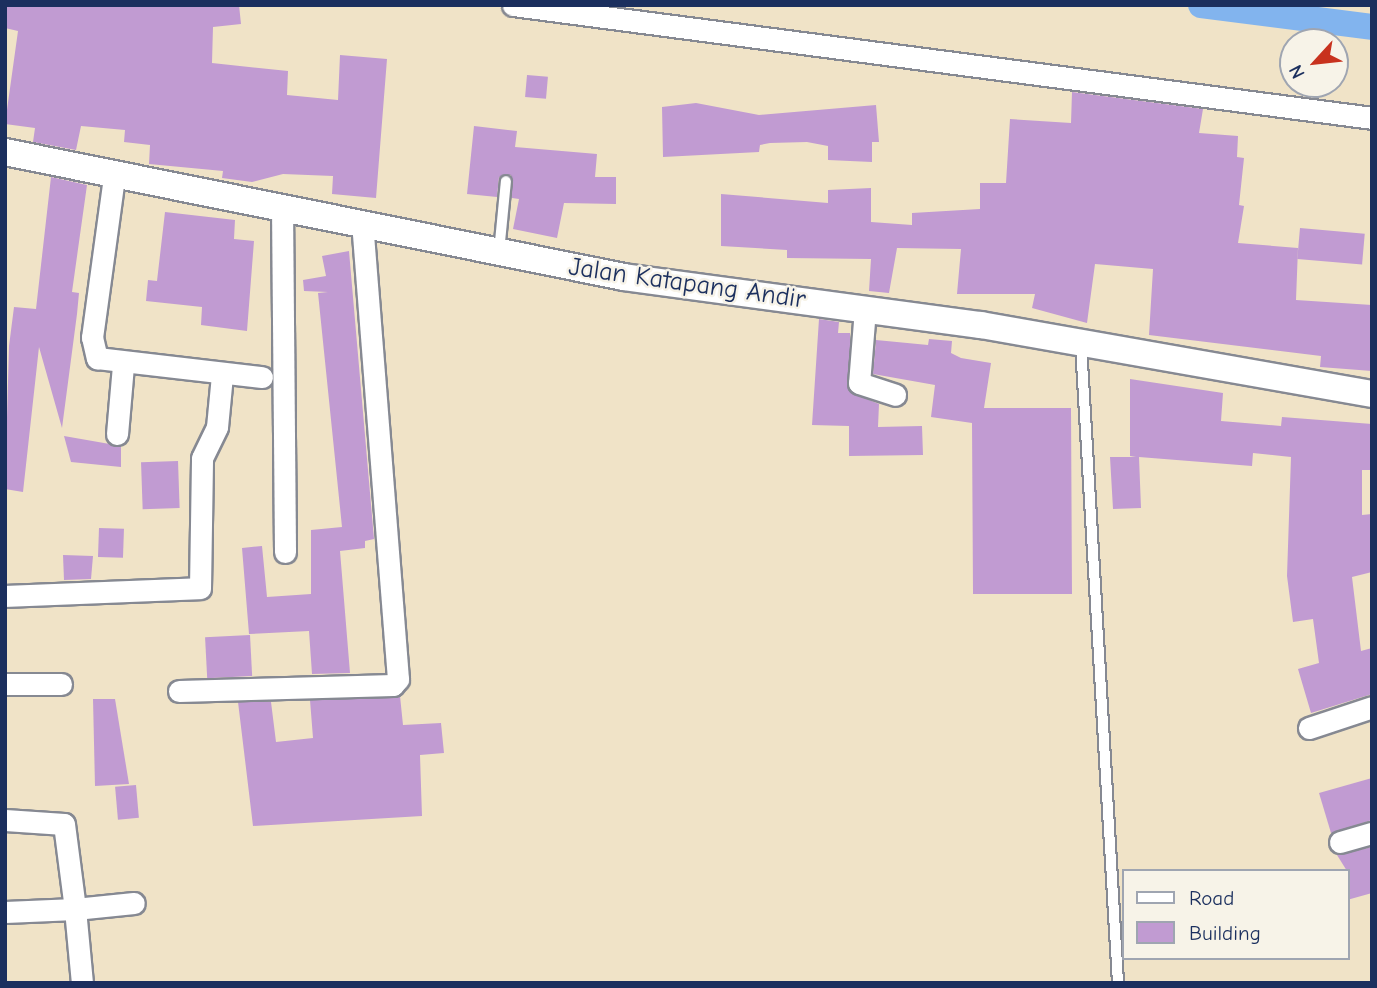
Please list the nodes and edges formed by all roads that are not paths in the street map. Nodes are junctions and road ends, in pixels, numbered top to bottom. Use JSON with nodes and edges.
{"nodes":[{"id":1,"x":513,"y":5,"type":"edge"},
{"id":2,"x":1372,"y":118,"type":"edge"},
{"id":3,"x":5,"y":152,"type":"edge"},
{"id":4,"x":114,"y":177,"type":"junction"},
{"id":5,"x":506,"y":181,"type":"dead end"},
{"id":6,"x":282,"y":206,"type":"junction"},
{"id":7,"x":362,"y":225,"type":"junction"},
{"id":8,"x":498,"y":254,"type":"junction"},
{"id":9,"x":866,"y":309,"type":"junction"},
{"id":10,"x":1081,"y":345,"type":"junction"},
{"id":11,"x":123,"y":365,"type":"junction"},
{"id":12,"x":222,"y":375,"type":"junction"},
{"id":13,"x":261,"y":377,"type":"dead end"},
{"id":14,"x":1372,"y":394,"type":"edge"},
{"id":15,"x":895,"y":396,"type":"dead end"},
{"id":16,"x":117,"y":434,"type":"dead end"},
{"id":17,"x":285,"y":552,"type":"dead end"},
{"id":18,"x":5,"y":596,"type":"edge"},
{"id":19,"x":5,"y":684,"type":"edge"},
{"id":20,"x":61,"y":684,"type":"dead end"},
{"id":21,"x":179,"y":691,"type":"dead end"},
{"id":22,"x":1372,"y":707,"type":"edge"},
{"id":23,"x":1309,"y":728,"type":"dead end"},
{"id":24,"x":5,"y":820,"type":"edge"},
{"id":25,"x":1372,"y":833,"type":"edge"},
{"id":26,"x":1340,"y":842,"type":"dead end"},
{"id":27,"x":134,"y":903,"type":"dead end"},
{"id":28,"x":75,"y":909,"type":"junction"},
{"id":29,"x":5,"y":912,"type":"edge"},
{"id":30,"x":82,"y":983,"type":"edge"},
{"id":31,"x":1118,"y":983,"type":"edge"}],
"edges":[{"from":1,"to":2,"type":"street"},
{"from":3,"to":4,"type":"street","name":"Jalan Katapang Andir"},
{"from":4,"to":6,"type":"street","name":"Jalan Katapang Andir"},
{"from":4,"to":11,"type":"street"},
{"from":5,"to":8,"type":"lane"},
{"from":6,"to":7,"type":"street","name":"Jalan Katapang Andir"},
{"from":6,"to":17,"type":"street"},
{"from":7,"to":8,"type":"street","name":"Jalan Katapang Andir"},
{"from":7,"to":21,"type":"street"},
{"from":8,"to":9,"type":"street","name":"Jalan Katapang Andir"},
{"from":9,"to":10,"type":"street","name":"Jalan Katapang Andir"},
{"from":9,"to":15,"type":"street"},
{"from":10,"to":14,"type":"street","name":"Jalan Katapang Andir"},
{"from":10,"to":31,"type":"lane"},
{"from":11,"to":12,"type":"street"},
{"from":11,"to":16,"type":"street"},
{"from":12,"to":13,"type":"street"},
{"from":12,"to":18,"type":"street"},
{"from":19,"to":20,"type":"street"},
{"from":22,"to":23,"type":"street"},
{"from":24,"to":28,"type":"street"},
{"from":25,"to":26,"type":"street"},
{"from":27,"to":28,"type":"street"},
{"from":28,"to":29,"type":"street"},
{"from":28,"to":30,"type":"street"}]}
